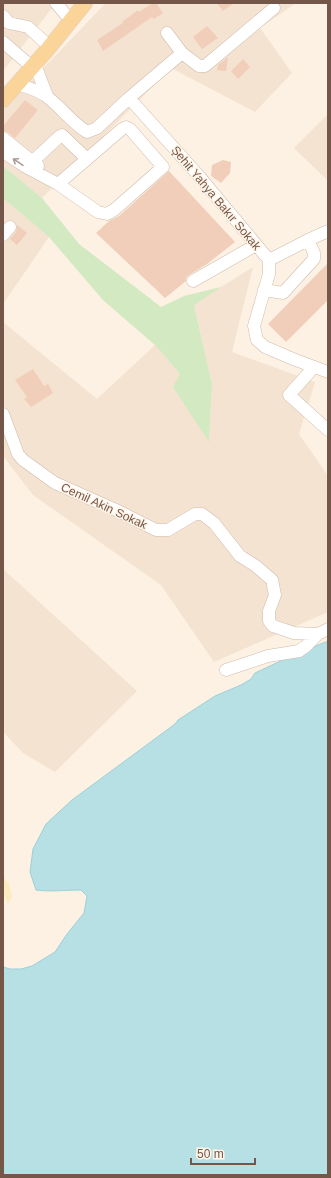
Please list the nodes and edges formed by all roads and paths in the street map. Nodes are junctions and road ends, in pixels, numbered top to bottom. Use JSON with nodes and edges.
{"nodes":[{"id":1,"x":56,"y":3,"type":"edge"},
{"id":2,"x":85,"y":3,"type":"edge"},
{"id":3,"x":274,"y":8,"type":"dead end"},
{"id":4,"x":3,"y":16,"type":"edge"},
{"id":5,"x":71,"y":21,"type":"junction"},
{"id":6,"x":167,"y":33,"type":"dead end"},
{"id":7,"x":3,"y":42,"type":"edge"},
{"id":8,"x":50,"y":47,"type":"junction"},
{"id":9,"x":182,"y":53,"type":"junction"},
{"id":10,"x":34,"y":65,"type":"junction"},
{"id":11,"x":17,"y":84,"type":"junction"},
{"id":12,"x":46,"y":96,"type":"junction"},
{"id":13,"x":129,"y":98,"type":"junction"},
{"id":14,"x":3,"y":100,"type":"edge"},
{"id":15,"x":3,"y":138,"type":"edge"},
{"id":16,"x":3,"y":152,"type":"edge"},
{"id":17,"x":179,"y":154,"type":"junction"},
{"id":18,"x":87,"y":159,"type":"junction"},
{"id":19,"x":33,"y":161,"type":"junction"},
{"id":20,"x":163,"y":166,"type":"junction"},
{"id":21,"x":58,"y":184,"type":"junction"},
{"id":22,"x":328,"y":231,"type":"edge"},
{"id":23,"x":308,"y":240,"type":"junction"},
{"id":24,"x":256,"y":245,"type":"junction"},
{"id":25,"x":269,"y":260,"type":"junction"},
{"id":26,"x":193,"y":281,"type":"dead end"},
{"id":27,"x":264,"y":290,"type":"junction"},
{"id":28,"x":314,"y":367,"type":"junction"},
{"id":29,"x":328,"y":372,"type":"edge"},
{"id":30,"x":3,"y":414,"type":"edge"},
{"id":31,"x":328,"y":430,"type":"edge"},
{"id":32,"x":323,"y":632,"type":"edge"},
{"id":33,"x":226,"y":670,"type":"dead end"}],
"edges":[{"from":1,"to":5,"type":"street"},
{"from":2,"to":5,"type":"main road"},
{"from":3,"to":9,"type":"street"},
{"from":4,"to":8,"type":"street"},
{"from":5,"to":8,"type":"main road"},
{"from":6,"to":9,"type":"street"},
{"from":7,"to":10,"type":"street"},
{"from":8,"to":10,"type":"main road"},
{"from":9,"to":13,"type":"street"},
{"from":10,"to":11,"type":"main road"},
{"from":10,"to":12,"type":"street"},
{"from":11,"to":12,"type":"street"},
{"from":11,"to":14,"type":"main road"},
{"from":12,"to":13,"type":"street"},
{"from":13,"to":17,"type":"street","name":"Şehit Yahya Bakır Sokak"},
{"from":15,"to":19,"type":"street"},
{"from":21,"to":16,"type":"street","one_way":true},
{"from":17,"to":20,"type":"street"},
{"from":17,"to":24,"type":"street","name":"Şehit Yahya Bakır Sokak"},
{"from":18,"to":19,"type":"street"},
{"from":18,"to":20,"type":"street"},
{"from":18,"to":21,"type":"street"},
{"from":19,"to":21,"type":"street"},
{"from":20,"to":21,"type":"street"},
{"from":22,"to":23,"type":"street"},
{"from":23,"to":25,"type":"street"},
{"from":23,"to":27,"type":"street"},
{"from":24,"to":25,"type":"street","name":"Şehit Yahya Bakır Sokak"},
{"from":24,"to":26,"type":"street"},
{"from":25,"to":27,"type":"street","name":"Şehit Yahya Bakır Sokak"},
{"from":27,"to":28,"type":"street","name":"Şehit Yahya Bakır Sokak"},
{"from":28,"to":29,"type":"street","name":"Şehit Yahya Bakır Sokak"},
{"from":28,"to":31,"type":"street"},
{"from":30,"to":32,"type":"street","name":"Cemil Akin Sokak"},
{"from":32,"to":33,"type":"street"}]}
